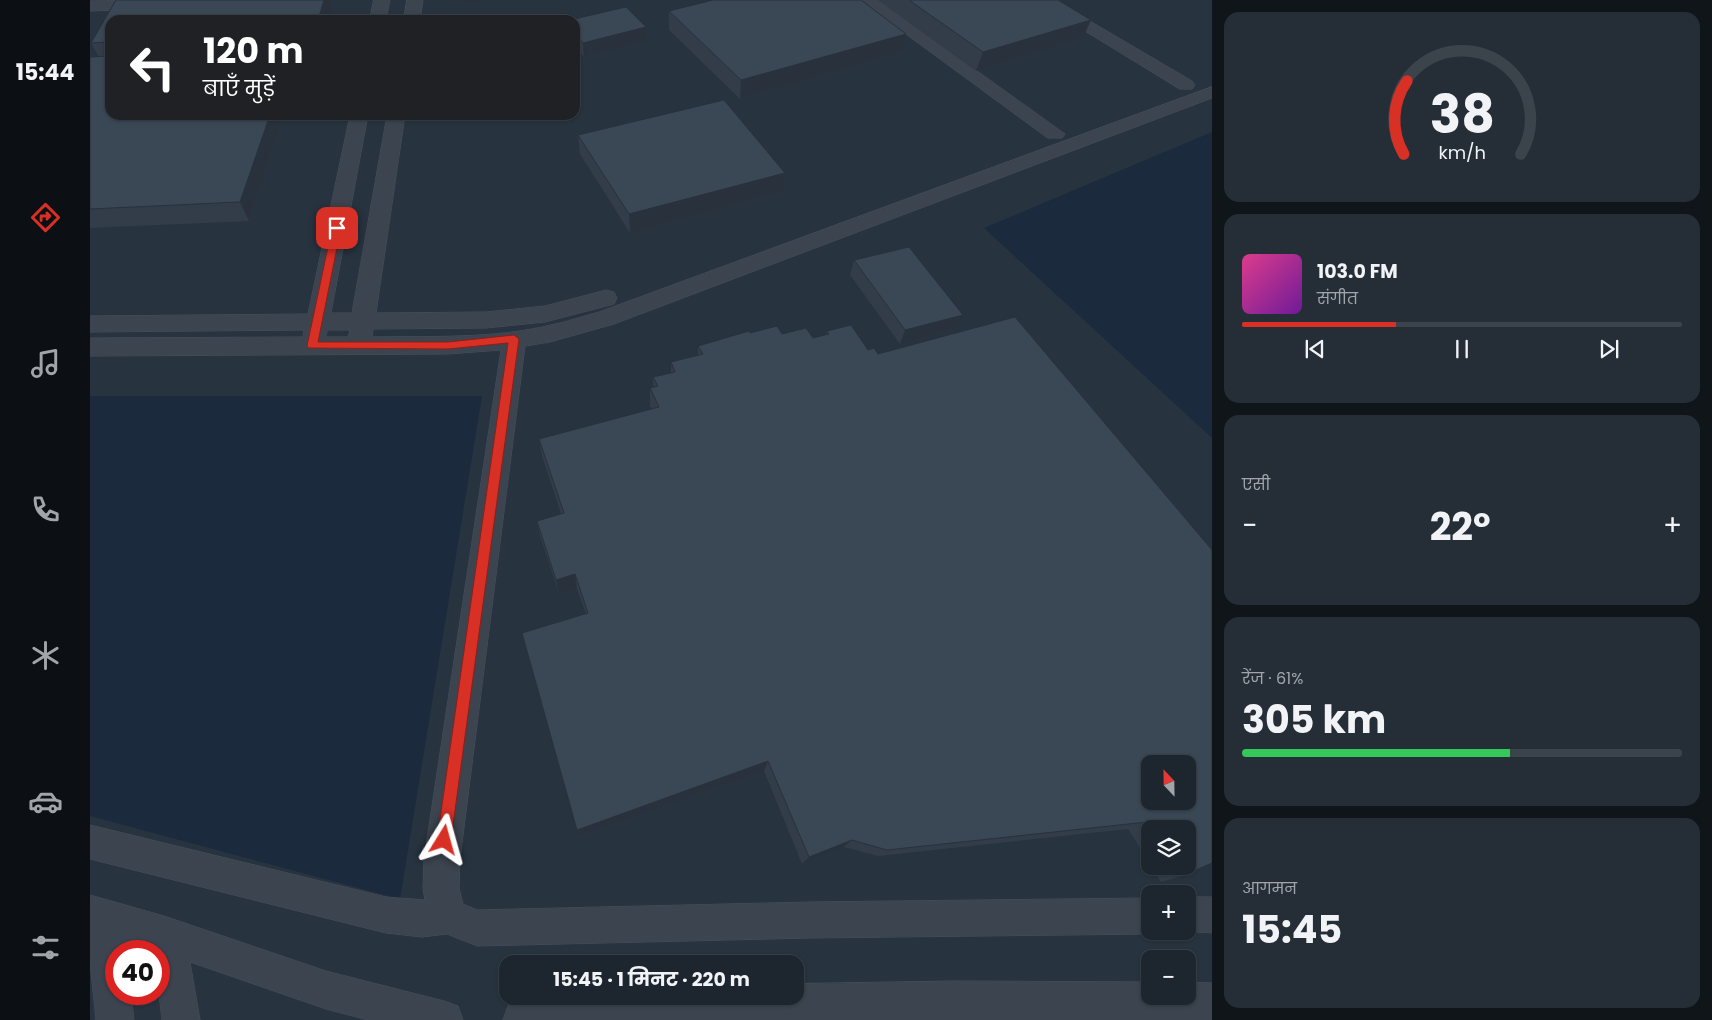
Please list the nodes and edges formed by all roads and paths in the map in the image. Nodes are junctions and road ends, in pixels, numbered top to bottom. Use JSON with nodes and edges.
{"nodes":[{"id":1,"x":382,"y":0,"type":"edge"},
{"id":2,"x":415,"y":0,"type":"edge"},
{"id":3,"x":868,"y":0,"type":"edge"},
{"id":4,"x":1043,"y":0,"type":"edge"},
{"id":5,"x":168,"y":4,"type":"edge"},
{"id":6,"x":90,"y":6,"type":"edge"},
{"id":7,"x":379,"y":15,"type":"edge"},
{"id":8,"x":413,"y":15,"type":"edge"},
{"id":9,"x":1212,"y":76,"type":"edge"},
{"id":10,"x":1186,"y":85,"type":"junction"},
{"id":11,"x":1212,"y":92,"type":"edge"},
{"id":12,"x":358,"y":120,"type":"edge"},
{"id":13,"x":395,"y":120,"type":"edge"},
{"id":14,"x":1055,"y":134,"type":"junction"},
{"id":15,"x":318,"y":322,"type":"junction"},
{"id":16,"x":363,"y":322,"type":"junction"},
{"id":17,"x":90,"y":324,"type":"edge"},
{"id":18,"x":514,"y":339,"type":"junction"},
{"id":19,"x":90,"y":346,"type":"edge"},
{"id":20,"x":312,"y":346,"type":"junction"},
{"id":21,"x":358,"y":346,"type":"junction"},
{"id":22,"x":90,"y":842,"type":"edge"},
{"id":23,"x":97,"y":915,"type":"edge"},
{"id":24,"x":1212,"y":915,"type":"edge"},
{"id":25,"x":446,"y":916,"type":"junction"},
{"id":26,"x":1141,"y":916,"type":"edge"},
{"id":27,"x":1196,"y":916,"type":"edge"},
{"id":28,"x":164,"y":935,"type":"junction"},
{"id":29,"x":1212,"y":1002,"type":"edge"},
{"id":30,"x":812,"y":1011,"type":"edge"},
{"id":31,"x":114,"y":1020,"type":"edge"},
{"id":32,"x":181,"y":1020,"type":"edge"},
{"id":33,"x":444,"y":1020,"type":"edge"},
{"id":34,"x":522,"y":1020,"type":"edge"}],
"edges":[{"from":1,"to":7,"type":"street"},
{"from":2,"to":8,"type":"street"},
{"from":3,"to":14,"type":"street"},
{"from":4,"to":10,"type":"street"},
{"from":5,"to":6,"type":"street"},
{"from":9,"to":10,"type":"street"},
{"from":10,"to":14,"type":"street"},
{"from":11,"to":18,"type":"street"},
{"from":12,"to":15,"type":"street"},
{"from":13,"to":16,"type":"street"},
{"from":14,"to":16,"type":"street"},
{"from":15,"to":16,"type":"street"},
{"from":15,"to":17,"type":"street"},
{"from":15,"to":20,"type":"street"},
{"from":16,"to":21,"type":"street"},
{"from":18,"to":21,"type":"street"},
{"from":18,"to":25,"type":"street"},
{"from":19,"to":20,"type":"street"},
{"from":20,"to":21,"type":"street"},
{"from":22,"to":25,"type":"street"},
{"from":23,"to":28,"type":"street"},
{"from":23,"to":31,"type":"street"},
{"from":24,"to":27,"type":"street"},
{"from":25,"to":26,"type":"street"},
{"from":28,"to":32,"type":"street"},
{"from":28,"to":33,"type":"street"},
{"from":29,"to":30,"type":"street"},
{"from":30,"to":34,"type":"street"}]}
